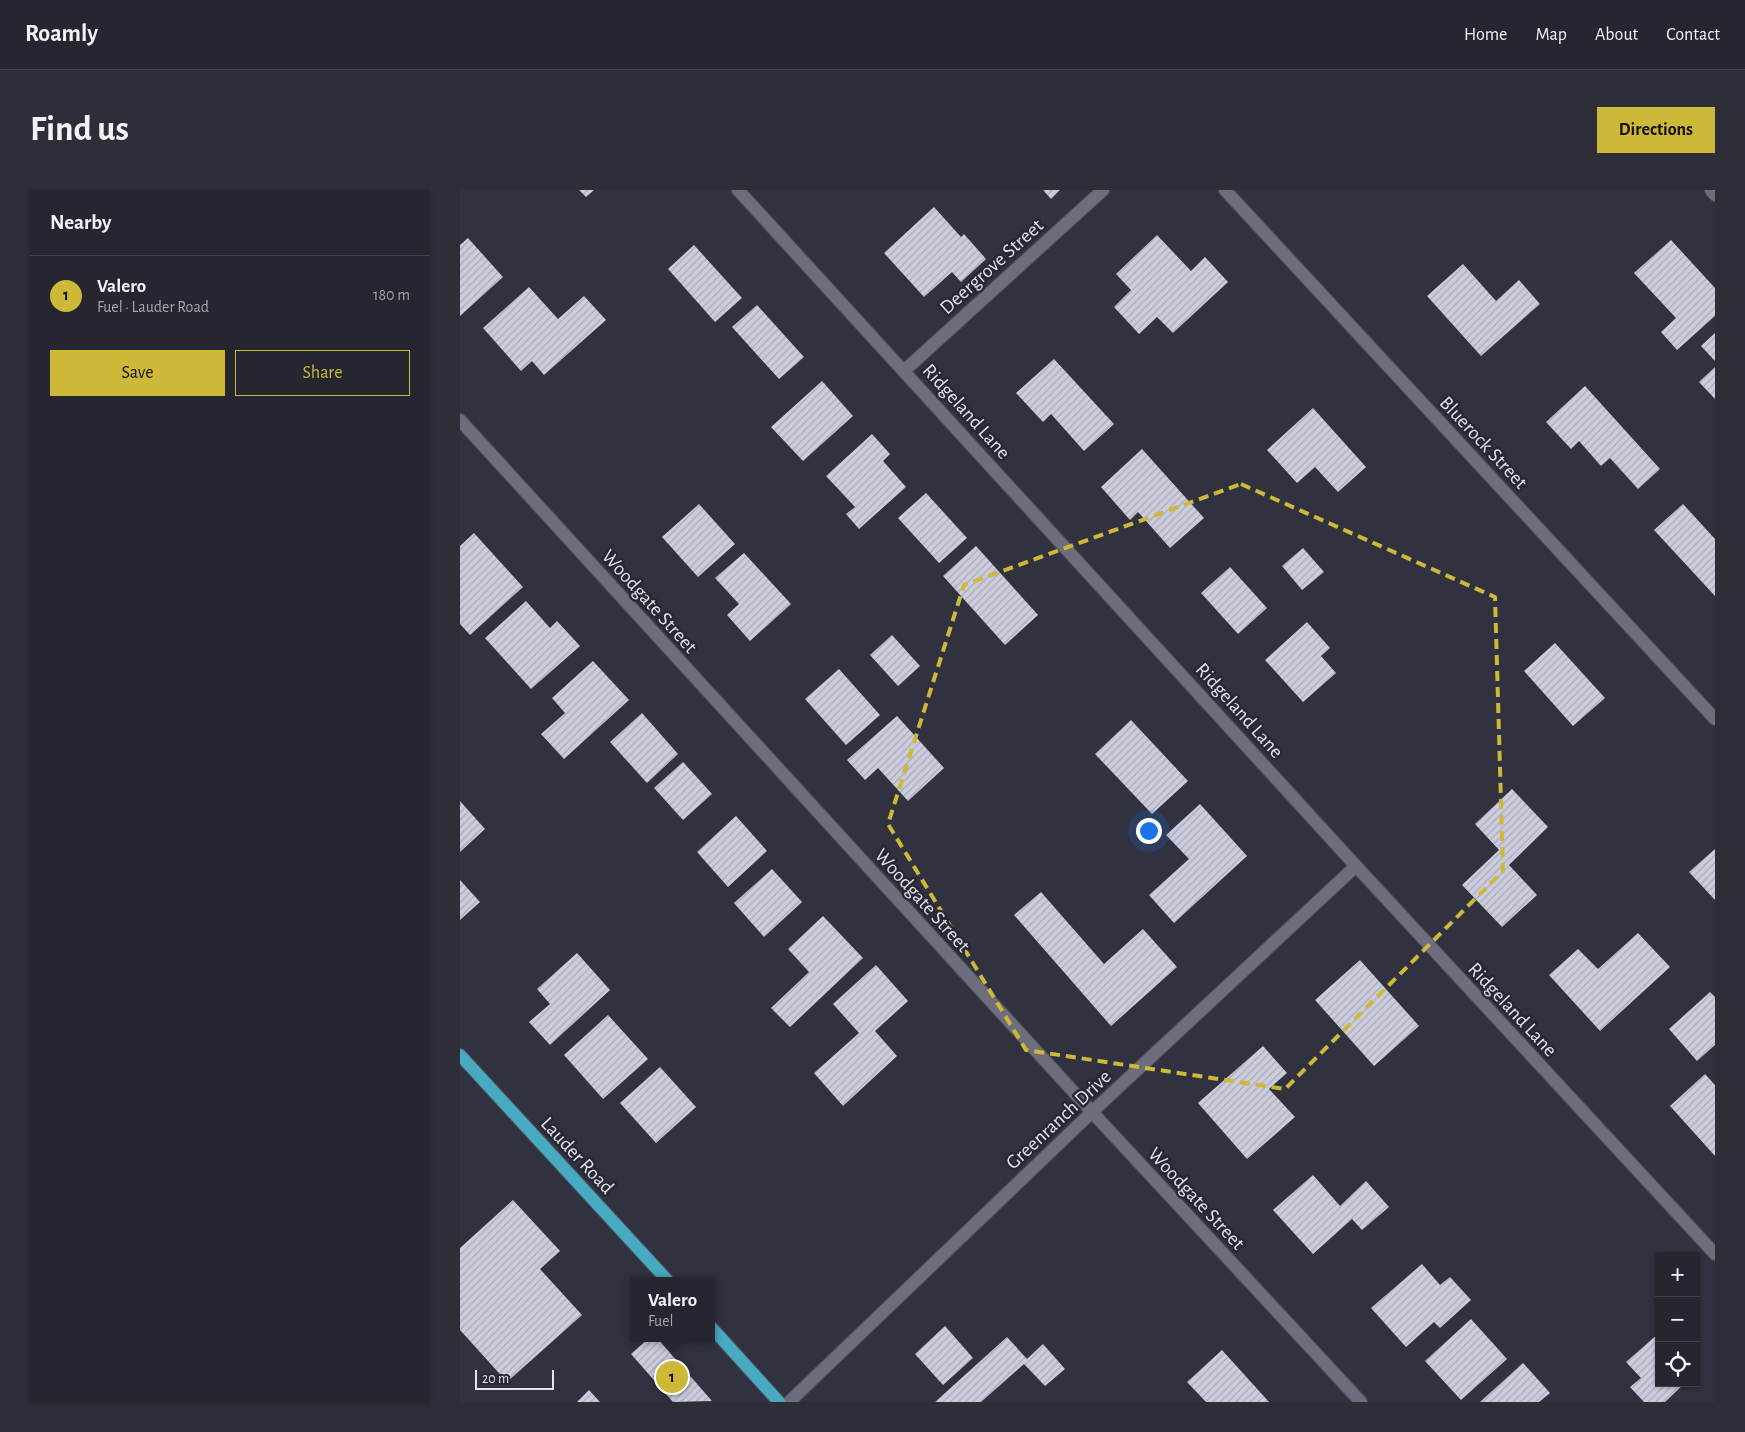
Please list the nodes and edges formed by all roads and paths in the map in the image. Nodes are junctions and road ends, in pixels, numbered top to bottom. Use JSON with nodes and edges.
{"nodes":[{"id":1,"x":738,"y":190,"type":"edge"},
{"id":2,"x":1103,"y":190,"type":"edge"},
{"id":3,"x":1225,"y":190,"type":"edge"},
{"id":4,"x":1711,"y":190,"type":"edge"},
{"id":5,"x":1715,"y":195,"type":"edge"},
{"id":6,"x":905,"y":370,"type":"junction"},
{"id":7,"x":460,"y":420,"type":"edge"},
{"id":8,"x":1715,"y":719,"type":"edge"},
{"id":9,"x":1356,"y":866,"type":"junction"},
{"id":10,"x":460,"y":1055,"type":"edge"},
{"id":11,"x":1092,"y":1112,"type":"junction"},
{"id":12,"x":1715,"y":1254,"type":"edge"},
{"id":13,"x":664,"y":1277,"type":"edge"},
{"id":14,"x":715,"y":1331,"type":"edge"},
{"id":15,"x":779,"y":1402,"type":"edge"},
{"id":16,"x":789,"y":1402,"type":"edge"},
{"id":17,"x":1361,"y":1402,"type":"edge"}],
"edges":[{"from":1,"to":6,"type":"street","name":"Ridgeland Lane"},
{"from":2,"to":6,"type":"street","name":"Deergrove Street"},
{"from":3,"to":8,"type":"street","name":"Bluerock Street"},
{"from":4,"to":5,"type":"street"},
{"from":6,"to":9,"type":"street","name":"Ridgeland Lane"},
{"from":7,"to":11,"type":"street","name":"Woodgate Street"},
{"from":9,"to":11,"type":"street","name":"Greenranch Drive"},
{"from":9,"to":12,"type":"street","name":"Ridgeland Lane"},
{"from":10,"to":13,"type":"main road","name":"Lauder Road"},
{"from":11,"to":16,"type":"street","name":"Greenranch Drive"},
{"from":11,"to":17,"type":"street","name":"Woodgate Street"},
{"from":14,"to":15,"type":"main road"}]}
